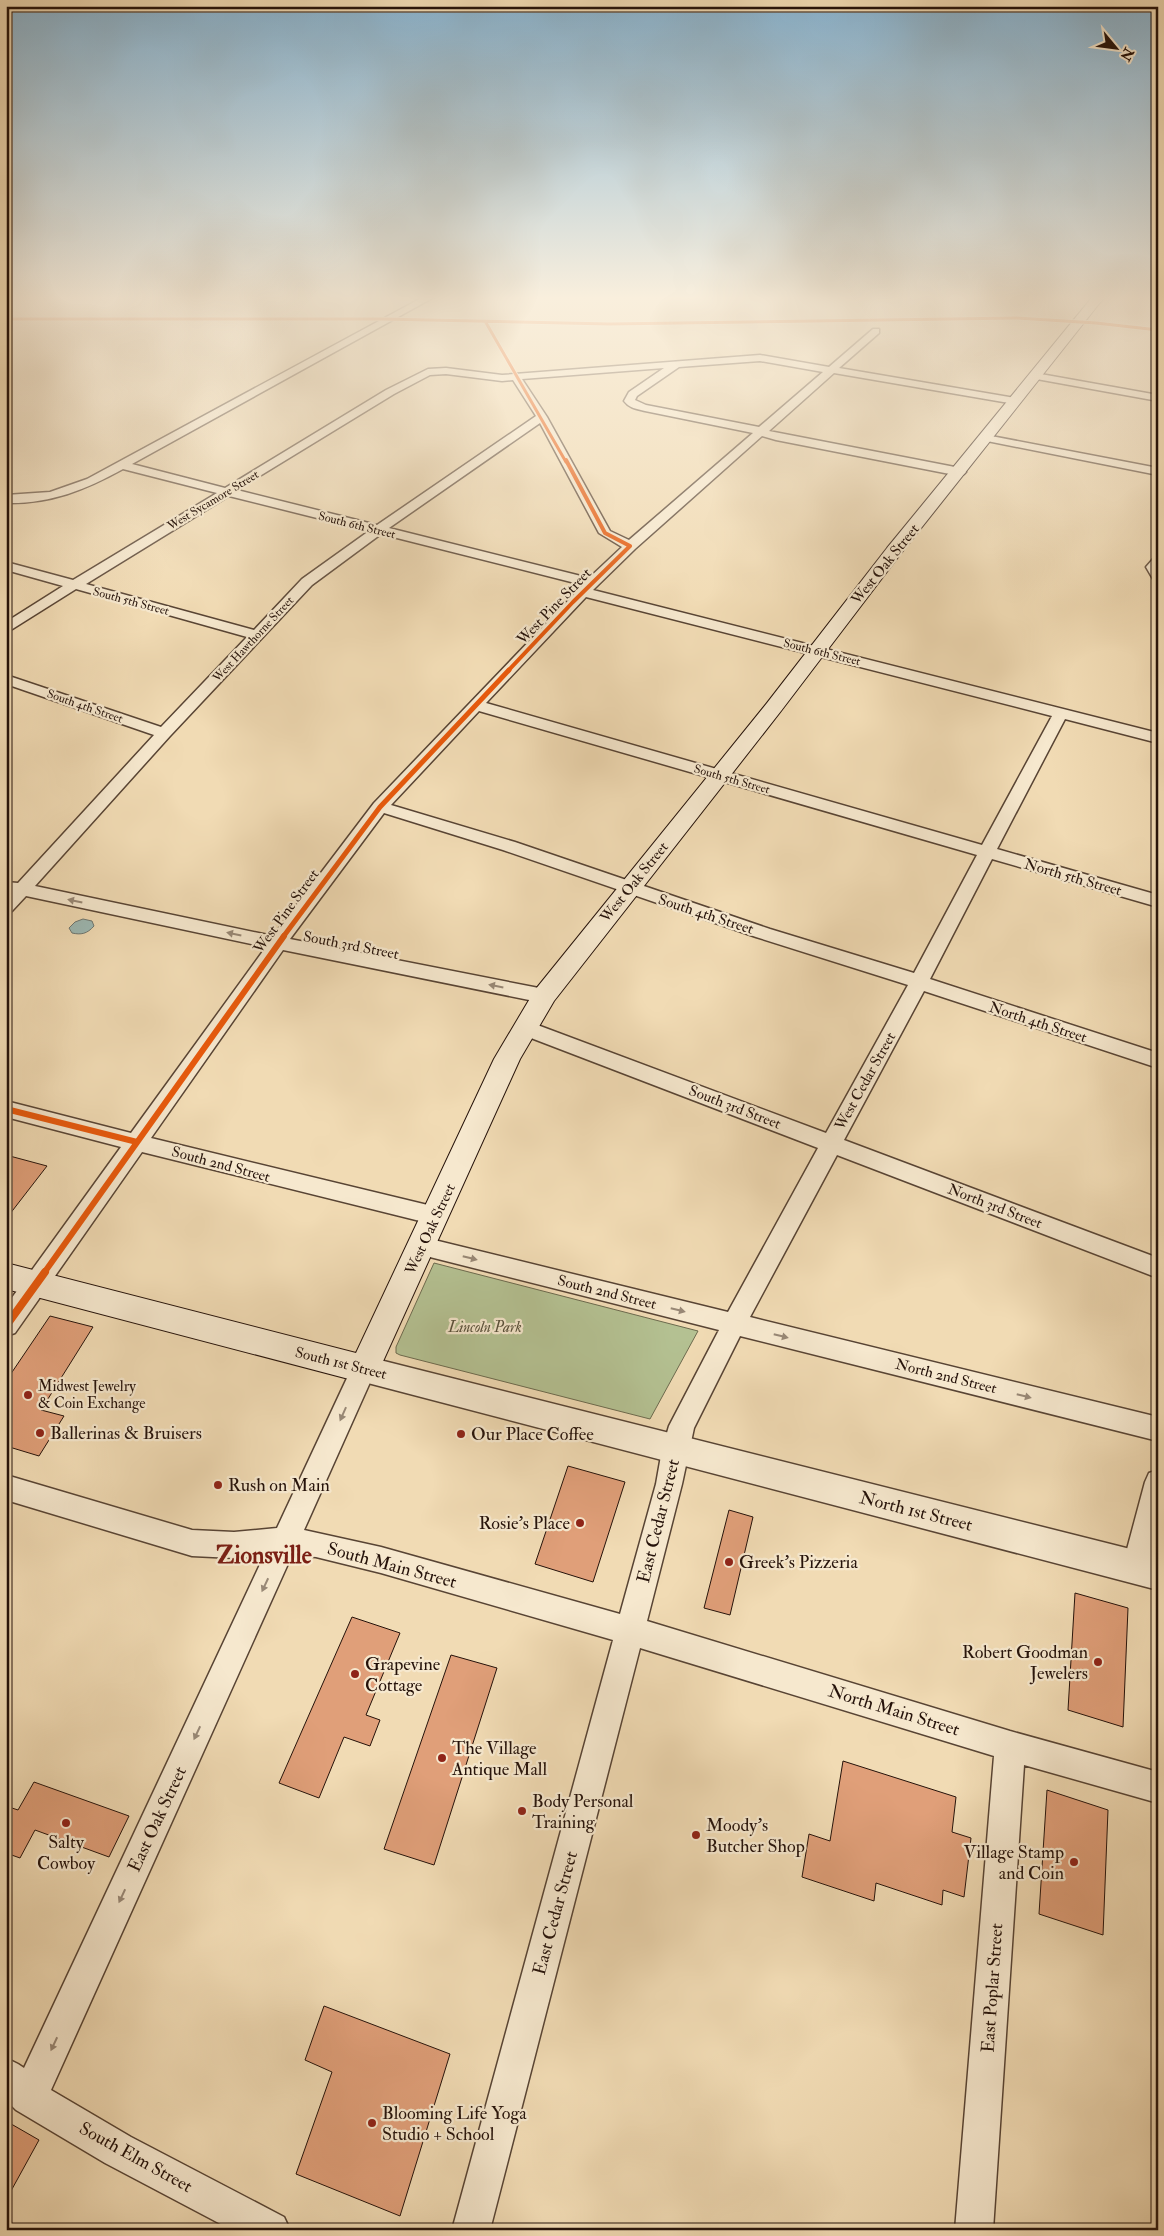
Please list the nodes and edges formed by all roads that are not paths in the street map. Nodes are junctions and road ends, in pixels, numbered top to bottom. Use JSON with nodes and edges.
{"nodes":[{"id":1,"x":243,"y":399,"type":"edge"},
{"id":2,"x":379,"y":399,"type":"edge"},
{"id":3,"x":530,"y":399,"type":"edge"},
{"id":4,"x":630,"y":399,"type":"edge"},
{"id":5,"x":799,"y":399,"type":"edge"},
{"id":6,"x":1006,"y":399,"type":"edge"},
{"id":7,"x":1015,"y":401,"type":"joint"},
{"id":8,"x":542,"y":418,"type":"junction"},
{"id":9,"x":763,"y":432,"type":"junction"},
{"id":10,"x":986,"y":438,"type":"junction"},
{"id":11,"x":121,"y":466,"type":"junction"},
{"id":12,"x":960,"y":472,"type":"junction"},
{"id":13,"x":1158,"y":472,"type":"edge"},
{"id":14,"x":224,"y":492,"type":"junction"},
{"id":15,"x":6,"y":499,"type":"edge"},
{"id":16,"x":378,"y":530,"type":"junction"},
{"id":17,"x":630,"y":546,"type":"junction"},
{"id":18,"x":1158,"y":562,"type":"edge"},
{"id":19,"x":6,"y":566,"type":"edge"},
{"id":20,"x":1158,"y":576,"type":"edge"},
{"id":21,"x":73,"y":585,"type":"junction"},
{"id":22,"x":588,"y":588,"type":"junction"},
{"id":23,"x":6,"y":629,"type":"edge"},
{"id":24,"x":256,"y":635,"type":"junction"},
{"id":25,"x":816,"y":651,"type":"junction"},
{"id":26,"x":6,"y":679,"type":"edge"},
{"id":27,"x":475,"y":705,"type":"junction"},
{"id":28,"x":1060,"y":714,"type":"junction"},
{"id":29,"x":164,"y":733,"type":"junction"},
{"id":30,"x":1157,"y":735,"type":"edge"},
{"id":31,"x":720,"y":775,"type":"junction"},
{"id":32,"x":380,"y":807,"type":"junction"},
{"id":33,"x":988,"y":852,"type":"junction"},
{"id":34,"x":14,"y":888,"type":"edge"},
{"id":35,"x":629,"y":888,"type":"junction"},
{"id":36,"x":1158,"y":901,"type":"edge"},
{"id":37,"x":6,"y":907,"type":"edge"},
{"id":38,"x":278,"y":943,"type":"junction"},
{"id":39,"x":919,"y":982,"type":"junction"},
{"id":40,"x":544,"y":996,"type":"junction"},
{"id":41,"x":525,"y":1028,"type":"junction"},
{"id":42,"x":1158,"y":1061,"type":"edge"},
{"id":43,"x":6,"y":1109,"type":"edge"},
{"id":44,"x":137,"y":1142,"type":"junction"},
{"id":45,"x":832,"y":1144,"type":"junction"},
{"id":46,"x":436,"y":1216,"type":"junction"},
{"id":47,"x":422,"y":1246,"type":"junction"},
{"id":48,"x":1158,"y":1268,"type":"edge"},
{"id":49,"x":6,"y":1276,"type":"edge"},
{"id":50,"x":35,"y":1284,"type":"junction"},
{"id":51,"x":734,"y":1324,"type":"junction"},
{"id":52,"x":6,"y":1326,"type":"edge"},
{"id":53,"x":364,"y":1370,"type":"junction"},
{"id":54,"x":1158,"y":1429,"type":"edge"},
{"id":55,"x":675,"y":1450,"type":"junction"},
{"id":56,"x":1158,"y":1482,"type":"edge"},
{"id":57,"x":6,"y":1487,"type":"edge"},
{"id":58,"x":285,"y":1541,"type":"junction"},
{"id":59,"x":1147,"y":1570,"type":"edge"},
{"id":60,"x":630,"y":1631,"type":"junction"},
{"id":61,"x":1010,"y":1746,"type":"junction"},
{"id":62,"x":1158,"y":1788,"type":"edge"},
{"id":63,"x":18,"y":2087,"type":"edge"},
{"id":64,"x":271,"y":2230,"type":"edge"},
{"id":65,"x":471,"y":2230,"type":"edge"},
{"id":66,"x":974,"y":2230,"type":"edge"}],
"edges":[{"from":1,"to":11,"type":"street"},
{"from":2,"to":14,"type":"street","name":"West Sycamore Street"},
{"from":3,"to":8,"type":"street"},
{"from":4,"to":9,"type":"street"},
{"from":5,"to":9,"type":"street","name":"West Pine Street"},
{"from":6,"to":7,"type":"street"},
{"from":7,"to":10,"type":"main road","name":"West Oak Street"},
{"from":8,"to":16,"type":"street","name":"West Hawthorne Street"},
{"from":8,"to":17,"type":"street"},
{"from":9,"to":12,"type":"street"},
{"from":9,"to":17,"type":"street","name":"West Pine Street"},
{"from":10,"to":12,"type":"main road","name":"West Oak Street"},
{"from":10,"to":13,"type":"street"},
{"from":11,"to":14,"type":"street","name":"South 6th Street"},
{"from":11,"to":15,"type":"street"},
{"from":12,"to":25,"type":"main road","name":"West Oak Street"},
{"from":14,"to":16,"type":"street","name":"South 6th Street"},
{"from":14,"to":21,"type":"street","name":"West Sycamore Street"},
{"from":16,"to":22,"type":"street","name":"South 6th Street"},
{"from":16,"to":24,"type":"street","name":"West Hawthorne Street"},
{"from":17,"to":22,"type":"street","name":"West Pine Street"},
{"from":18,"to":20,"type":"street"},
{"from":19,"to":21,"type":"street","name":"South 5th Street"},
{"from":21,"to":23,"type":"street","name":"West Sycamore Street"},
{"from":21,"to":24,"type":"street","name":"South 5th Street"},
{"from":22,"to":25,"type":"street","name":"South 6th Street"},
{"from":22,"to":27,"type":"street","name":"West Pine Street"},
{"from":24,"to":29,"type":"street","name":"West Hawthorne Street"},
{"from":25,"to":28,"type":"street","name":"South 6th Street"},
{"from":25,"to":31,"type":"main road","name":"West Oak Street"},
{"from":26,"to":29,"type":"street","name":"South 4th Street"},
{"from":27,"to":31,"type":"street","name":"South 5th Street"},
{"from":27,"to":32,"type":"street","name":"West Pine Street"},
{"from":28,"to":30,"type":"street","name":"South 6th Street"},
{"from":28,"to":33,"type":"street","name":"West Cedar Street"},
{"from":29,"to":34,"type":"street","name":"West Hawthorne Street"},
{"from":31,"to":33,"type":"street","name":"South 5th Street"},
{"from":31,"to":35,"type":"main road","name":"West Oak Street"},
{"from":32,"to":35,"type":"street","name":"South 4th Street"},
{"from":32,"to":38,"type":"street","name":"West Pine Street"},
{"from":33,"to":36,"type":"street","name":"North 5th Street"},
{"from":33,"to":39,"type":"street","name":"West Cedar Street"},
{"from":34,"to":37,"type":"street","name":"West Hawthorne Street"},
{"from":38,"to":34,"type":"street","name":"South 3rd Street","one_way":true},
{"from":35,"to":39,"type":"street","name":"South 4th Street"},
{"from":35,"to":40,"type":"main road","name":"West Oak Street"},
{"from":40,"to":38,"type":"street","name":"South 3rd Street","one_way":true},
{"from":38,"to":44,"type":"street","name":"West Pine Street"},
{"from":39,"to":42,"type":"street","name":"North 4th Street"},
{"from":39,"to":45,"type":"street","name":"West Cedar Street"},
{"from":40,"to":41,"type":"main road","name":"West Oak Street"},
{"from":41,"to":45,"type":"street","name":"South 3rd Street"},
{"from":41,"to":46,"type":"main road","name":"West Oak Street"},
{"from":43,"to":44,"type":"street","name":"South 2nd Street"},
{"from":44,"to":46,"type":"street","name":"South 2nd Street"},
{"from":44,"to":50,"type":"street","name":"West Pine Street"},
{"from":45,"to":48,"type":"street","name":"North 3rd Street"},
{"from":45,"to":51,"type":"street","name":"West Cedar Street"},
{"from":46,"to":47,"type":"main road","name":"West Oak Street"},
{"from":47,"to":51,"type":"street","name":"South 2nd Street","one_way":true},
{"from":47,"to":53,"type":"main road","name":"West Oak Street"},
{"from":49,"to":50,"type":"main road","name":"South 1st Street"},
{"from":50,"to":52,"type":"street","name":"West Pine Street"},
{"from":50,"to":53,"type":"main road","name":"South 1st Street"},
{"from":51,"to":54,"type":"street","name":"North 2nd Street","one_way":true},
{"from":51,"to":55,"type":"street","name":"West Cedar Street"},
{"from":53,"to":55,"type":"street","name":"South 1st Street"},
{"from":53,"to":58,"type":"street","name":"West Oak Street","one_way":true},
{"from":55,"to":59,"type":"street","name":"North 1st Street"},
{"from":55,"to":60,"type":"street","name":"East Cedar Street"},
{"from":56,"to":59,"type":"street"},
{"from":57,"to":58,"type":"street","name":"South Main Street"},
{"from":58,"to":60,"type":"street","name":"South Main Street"},
{"from":58,"to":63,"type":"street","name":"East Oak Street","one_way":true},
{"from":60,"to":61,"type":"street","name":"North Main Street"},
{"from":60,"to":65,"type":"street","name":"East Cedar Street"},
{"from":61,"to":62,"type":"street","name":"North Main Street"},
{"from":61,"to":66,"type":"street","name":"East Poplar Street"},
{"from":63,"to":64,"type":"street","name":"South Elm Street"}]}
